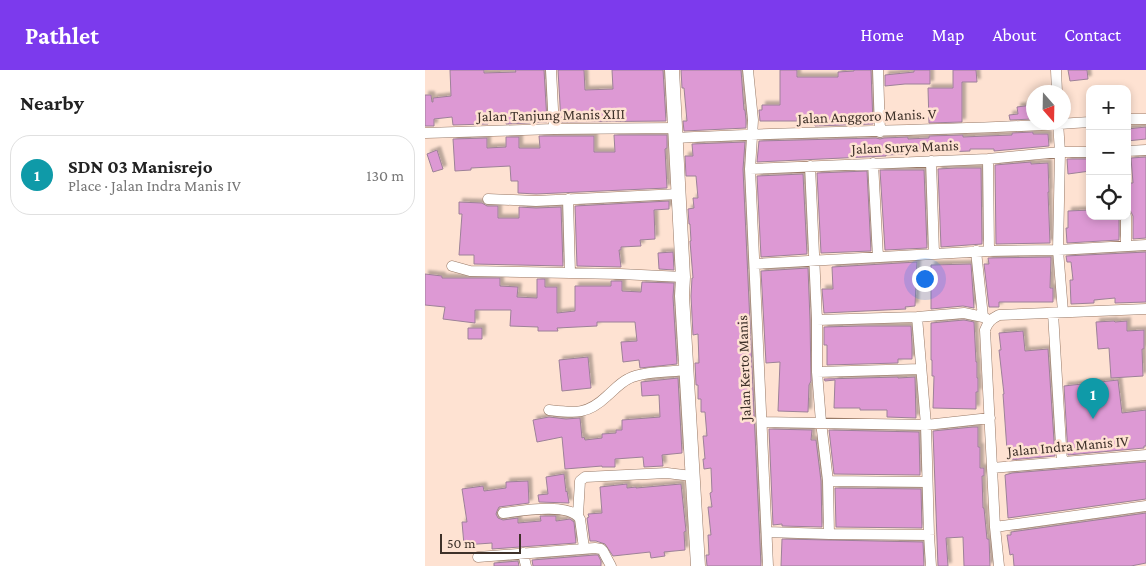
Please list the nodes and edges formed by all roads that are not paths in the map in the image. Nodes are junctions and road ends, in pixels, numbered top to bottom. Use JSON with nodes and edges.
{"nodes":[{"id":1,"x":551,"y":70,"type":"edge"},
{"id":2,"x":672,"y":70,"type":"edge"},
{"id":3,"x":748,"y":70,"type":"edge"},
{"id":4,"x":878,"y":70,"type":"edge"},
{"id":5,"x":1056,"y":70,"type":"edge"},
{"id":6,"x":1057,"y":85,"type":"edge"},
{"id":7,"x":1131,"y":119,"type":"edge"},
{"id":8,"x":1146,"y":119,"type":"edge"},
{"id":9,"x":1086,"y":122,"type":"edge"},
{"id":10,"x":1071,"y":123,"type":"edge"},
{"id":11,"x":1026,"y":125,"type":"edge"},
{"id":12,"x":554,"y":129,"type":"junction"},
{"id":13,"x":1058,"y":130,"type":"edge"},
{"id":14,"x":879,"y":132,"type":"junction"},
{"id":15,"x":426,"y":133,"type":"dead end"},
{"id":16,"x":676,"y":133,"type":"junction"},
{"id":17,"x":753,"y":134,"type":"junction"},
{"id":18,"x":1146,"y":150,"type":"edge"},
{"id":19,"x":1131,"y":151,"type":"edge"},
{"id":20,"x":1060,"y":152,"type":"junction"},
{"id":21,"x":1086,"y":152,"type":"edge"},
{"id":22,"x":988,"y":159,"type":"junction"},
{"id":23,"x":931,"y":161,"type":"junction"},
{"id":24,"x":873,"y":163,"type":"junction"},
{"id":25,"x":811,"y":166,"type":"junction"},
{"id":26,"x":750,"y":169,"type":"junction"},
{"id":27,"x":679,"y":194,"type":"junction"},
{"id":28,"x":488,"y":199,"type":"dead end"},
{"id":29,"x":568,"y":199,"type":"junction"},
{"id":30,"x":1126,"y":220,"type":"edge"},
{"id":31,"x":1146,"y":245,"type":"edge"},
{"id":32,"x":1126,"y":246,"type":"junction"},
{"id":33,"x":1058,"y":250,"type":"junction"},
{"id":34,"x":989,"y":251,"type":"junction"},
{"id":35,"x":976,"y":252,"type":"junction"},
{"id":36,"x":934,"y":254,"type":"junction"},
{"id":37,"x":878,"y":257,"type":"junction"},
{"id":38,"x":814,"y":261,"type":"junction"},
{"id":39,"x":755,"y":264,"type":"junction"},
{"id":40,"x":452,"y":266,"type":"dead end"},
{"id":41,"x":569,"y":273,"type":"junction"},
{"id":42,"x":683,"y":277,"type":"junction"},
{"id":43,"x":1146,"y":309,"type":"edge"},
{"id":44,"x":1058,"y":313,"type":"junction"},
{"id":45,"x":917,"y":317,"type":"junction"},
{"id":46,"x":987,"y":318,"type":"junction"},
{"id":47,"x":817,"y":320,"type":"junction"},
{"id":48,"x":921,"y":369,"type":"junction"},
{"id":49,"x":686,"y":370,"type":"junction"},
{"id":50,"x":817,"y":372,"type":"junction"},
{"id":51,"x":549,"y":410,"type":"dead end"},
{"id":52,"x":990,"y":418,"type":"junction"},
{"id":53,"x":762,"y":422,"type":"junction"},
{"id":54,"x":821,"y":422,"type":"junction"},
{"id":55,"x":926,"y":425,"type":"junction"},
{"id":56,"x":1146,"y":455,"type":"edge"},
{"id":57,"x":1062,"y":462,"type":"junction"},
{"id":58,"x":992,"y":468,"type":"junction"},
{"id":59,"x":692,"y":476,"type":"junction"},
{"id":60,"x":828,"y":481,"type":"junction"},
{"id":61,"x":927,"y":482,"type":"junction"},
{"id":62,"x":1146,"y":506,"type":"edge"},
{"id":63,"x":503,"y":513,"type":"dead end"},
{"id":64,"x":578,"y":515,"type":"junction"},
{"id":65,"x":995,"y":527,"type":"junction"},
{"id":66,"x":767,"y":532,"type":"junction"},
{"id":67,"x":829,"y":534,"type":"junction"},
{"id":68,"x":929,"y":535,"type":"junction"},
{"id":69,"x":584,"y":548,"type":"junction"},
{"id":70,"x":523,"y":553,"type":"junction"},
{"id":71,"x":478,"y":557,"type":"dead end"},
{"id":72,"x":526,"y":566,"type":"edge"},
{"id":73,"x":611,"y":566,"type":"edge"},
{"id":74,"x":698,"y":566,"type":"edge"},
{"id":75,"x":768,"y":566,"type":"edge"},
{"id":76,"x":931,"y":566,"type":"edge"},
{"id":77,"x":999,"y":566,"type":"edge"}],
"edges":[{"from":1,"to":12,"type":"street"},
{"from":2,"to":16,"type":"main road"},
{"from":3,"to":17,"type":"street","name":"Jalan Kerto Manis"},
{"from":4,"to":14,"type":"street"},
{"from":5,"to":6,"type":"street"},
{"from":7,"to":8,"type":"street"},
{"from":9,"to":10,"type":"street","name":"Jalan Anggoro Manis. V"},
{"from":11,"to":14,"type":"street","name":"Jalan Anggoro Manis. V"},
{"from":12,"to":15,"type":"street","name":"Jalan Tanjung Manis XIII"},
{"from":12,"to":16,"type":"street","name":"Jalan Tanjung Manis XIII"},
{"from":13,"to":20,"type":"street"},
{"from":14,"to":17,"type":"street","name":"Jalan Anggoro Manis. V"},
{"from":16,"to":17,"type":"street","name":"Jalan Anggoro Manis. V"},
{"from":16,"to":27,"type":"main road"},
{"from":17,"to":26,"type":"street","name":"Jalan Kerto Manis"},
{"from":18,"to":19,"type":"street"},
{"from":20,"to":21,"type":"street","name":"Jalan Surya Manis"},
{"from":20,"to":22,"type":"street","name":"Jalan Surya Manis"},
{"from":20,"to":33,"type":"street"},
{"from":22,"to":23,"type":"street","name":"Jalan Surya Manis"},
{"from":22,"to":34,"type":"street"},
{"from":23,"to":24,"type":"street","name":"Jalan Surya Manis"},
{"from":23,"to":36,"type":"street"},
{"from":24,"to":25,"type":"street","name":"Jalan Surya Manis"},
{"from":24,"to":37,"type":"street"},
{"from":25,"to":26,"type":"street","name":"Jalan Surya Manis"},
{"from":25,"to":38,"type":"street"},
{"from":26,"to":39,"type":"street","name":"Jalan Kerto Manis"},
{"from":27,"to":29,"type":"street"},
{"from":27,"to":42,"type":"main road"},
{"from":28,"to":29,"type":"street"},
{"from":29,"to":41,"type":"street"},
{"from":30,"to":32,"type":"street"},
{"from":31,"to":32,"type":"street"},
{"from":32,"to":33,"type":"street"},
{"from":33,"to":34,"type":"street"},
{"from":33,"to":44,"type":"street"},
{"from":34,"to":35,"type":"street"},
{"from":35,"to":36,"type":"street"},
{"from":35,"to":46,"type":"street"},
{"from":36,"to":37,"type":"street"},
{"from":37,"to":38,"type":"street"},
{"from":38,"to":39,"type":"street"},
{"from":38,"to":47,"type":"street"},
{"from":39,"to":53,"type":"street","name":"Jalan Kerto Manis"},
{"from":40,"to":41,"type":"street"},
{"from":41,"to":42,"type":"street"},
{"from":42,"to":49,"type":"main road"},
{"from":43,"to":44,"type":"street"},
{"from":44,"to":46,"type":"street"},
{"from":44,"to":57,"type":"street"},
{"from":45,"to":46,"type":"street"},
{"from":45,"to":47,"type":"street"},
{"from":45,"to":48,"type":"street"},
{"from":46,"to":52,"type":"street"},
{"from":47,"to":50,"type":"street"},
{"from":48,"to":50,"type":"street"},
{"from":48,"to":55,"type":"street"},
{"from":49,"to":51,"type":"street"},
{"from":49,"to":59,"type":"main road"},
{"from":50,"to":54,"type":"street"},
{"from":52,"to":55,"type":"street"},
{"from":52,"to":58,"type":"street"},
{"from":53,"to":54,"type":"street"},
{"from":53,"to":66,"type":"street","name":"Jalan Kerto Manis"},
{"from":54,"to":55,"type":"street"},
{"from":54,"to":60,"type":"street"},
{"from":55,"to":61,"type":"street"},
{"from":56,"to":57,"type":"street","name":"Jalan Indra Manis IV"},
{"from":57,"to":58,"type":"street","name":"Jalan Indra Manis IV"},
{"from":58,"to":65,"type":"street"},
{"from":59,"to":64,"type":"street"},
{"from":59,"to":74,"type":"main road"},
{"from":60,"to":61,"type":"street"},
{"from":60,"to":67,"type":"street"},
{"from":61,"to":68,"type":"street"},
{"from":62,"to":65,"type":"street"},
{"from":63,"to":64,"type":"street"},
{"from":64,"to":69,"type":"street"},
{"from":65,"to":77,"type":"street"},
{"from":66,"to":67,"type":"street"},
{"from":66,"to":75,"type":"street","name":"Jalan Kerto Manis"},
{"from":67,"to":68,"type":"street"},
{"from":68,"to":76,"type":"street"},
{"from":69,"to":70,"type":"street"},
{"from":69,"to":73,"type":"street"},
{"from":70,"to":71,"type":"street"},
{"from":70,"to":72,"type":"street"}]}
